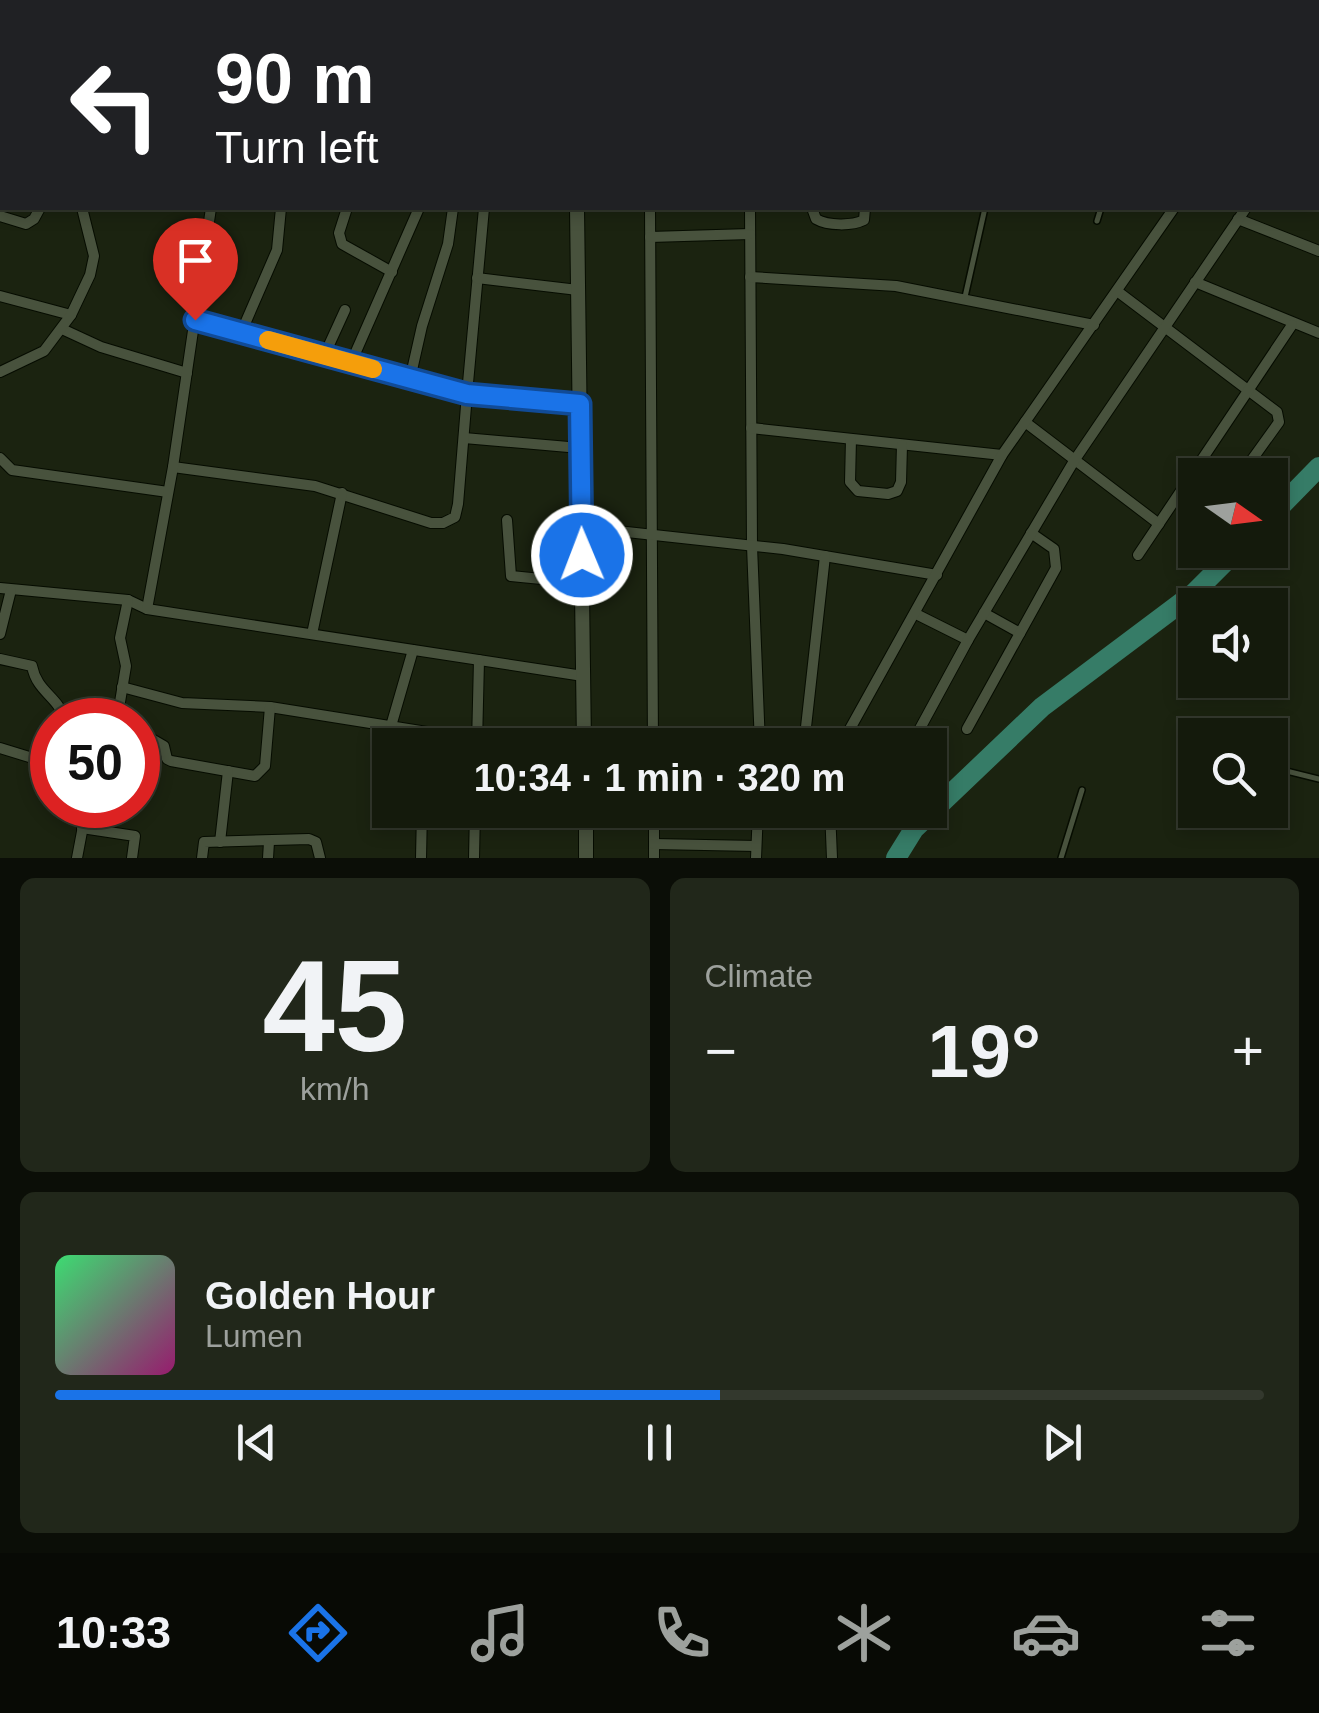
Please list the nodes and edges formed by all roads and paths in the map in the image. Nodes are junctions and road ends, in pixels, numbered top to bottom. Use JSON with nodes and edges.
{"nodes":[{"id":1,"x":39,"y":210,"type":"edge"},
{"id":2,"x":82,"y":210,"type":"edge"},
{"id":3,"x":211,"y":210,"type":"edge"},
{"id":4,"x":282,"y":210,"type":"edge"},
{"id":5,"x":346,"y":210,"type":"edge"},
{"id":6,"x":418,"y":210,"type":"edge"},
{"id":7,"x":453,"y":210,"type":"edge"},
{"id":8,"x":484,"y":210,"type":"edge"},
{"id":9,"x":575,"y":210,"type":"edge"},
{"id":10,"x":650,"y":210,"type":"edge"},
{"id":11,"x":750,"y":210,"type":"edge"},
{"id":12,"x":813,"y":210,"type":"edge"},
{"id":13,"x":866,"y":210,"type":"edge"},
{"id":14,"x":985,"y":210,"type":"edge"},
{"id":15,"x":1100,"y":210,"type":"edge"},
{"id":16,"x":1173,"y":210,"type":"edge"},
{"id":17,"x":1245,"y":210,"type":"edge"},
{"id":18,"x":0,"y":216,"type":"edge"},
{"id":19,"x":1238,"y":219,"type":"junction"},
{"id":20,"x":1097,"y":221,"type":"dead end"},
{"id":21,"x":750,"y":234,"type":"junction"},
{"id":22,"x":650,"y":238,"type":"junction"},
{"id":23,"x":1319,"y":251,"type":"edge"},
{"id":24,"x":392,"y":272,"type":"junction"},
{"id":25,"x":750,"y":277,"type":"junction"},
{"id":26,"x":477,"y":278,"type":"junction"},
{"id":27,"x":1195,"y":282,"type":"junction"},
{"id":28,"x":578,"y":290,"type":"junction"},
{"id":29,"x":1117,"y":291,"type":"junction"},
{"id":30,"x":0,"y":296,"type":"edge"},
{"id":31,"x":965,"y":298,"type":"junction"},
{"id":32,"x":345,"y":310,"type":"dead end"},
{"id":33,"x":70,"y":315,"type":"junction"},
{"id":34,"x":195,"y":320,"type":"junction"},
{"id":35,"x":1094,"y":324,"type":"junction"},
{"id":36,"x":1292,"y":324,"type":"junction"},
{"id":37,"x":1166,"y":326,"type":"junction"},
{"id":38,"x":62,"y":329,"type":"junction"},
{"id":39,"x":241,"y":333,"type":"junction"},
{"id":40,"x":1319,"y":334,"type":"edge"},
{"id":41,"x":324,"y":356,"type":"junction"},
{"id":42,"x":350,"y":363,"type":"junction"},
{"id":43,"x":0,"y":372,"type":"edge"},
{"id":44,"x":187,"y":373,"type":"junction"},
{"id":45,"x":410,"y":379,"type":"junction"},
{"id":46,"x":1248,"y":388,"type":"junction"},
{"id":47,"x":467,"y":394,"type":"junction"},
{"id":48,"x":580,"y":404,"type":"junction"},
{"id":49,"x":1025,"y":422,"type":"junction"},
{"id":50,"x":752,"y":428,"type":"junction"},
{"id":51,"x":464,"y":438,"type":"junction"},
{"id":52,"x":850,"y":439,"type":"junction"},
{"id":53,"x":902,"y":445,"type":"junction"},
{"id":54,"x":580,"y":448,"type":"junction"},
{"id":55,"x":1002,"y":456,"type":"junction"},
{"id":56,"x":0,"y":458,"type":"edge"},
{"id":57,"x":1253,"y":458,"type":"edge"},
{"id":58,"x":1074,"y":461,"type":"junction"},
{"id":59,"x":173,"y":467,"type":"junction"},
{"id":60,"x":168,"y":492,"type":"junction"},
{"id":61,"x":342,"y":493,"type":"junction"},
{"id":62,"x":507,"y":520,"type":"dead end"},
{"id":63,"x":1159,"y":524,"type":"junction"},
{"id":64,"x":581,"y":527,"type":"junction"},
{"id":65,"x":1031,"y":533,"type":"junction"},
{"id":66,"x":652,"y":534,"type":"junction"},
{"id":67,"x":752,"y":546,"type":"junction"},
{"id":68,"x":824,"y":556,"type":"junction"},
{"id":69,"x":1138,"y":556,"type":"dead end"},
{"id":70,"x":937,"y":575,"type":"junction"},
{"id":71,"x":582,"y":583,"type":"junction"},
{"id":72,"x":6,"y":589,"type":"edge"},
{"id":73,"x":128,"y":600,"type":"junction"},
{"id":74,"x":147,"y":609,"type":"junction"},
{"id":75,"x":984,"y":613,"type":"junction"},
{"id":76,"x":916,"y":614,"type":"junction"},
{"id":77,"x":1020,"y":633,"type":"junction"},
{"id":78,"x":0,"y":634,"type":"edge"},
{"id":79,"x":312,"y":634,"type":"junction"},
{"id":80,"x":968,"y":640,"type":"junction"},
{"id":81,"x":413,"y":650,"type":"junction"},
{"id":82,"x":0,"y":659,"type":"edge"},
{"id":83,"x":479,"y":660,"type":"junction"},
{"id":84,"x":583,"y":676,"type":"junction"},
{"id":85,"x":122,"y":688,"type":"junction"},
{"id":86,"x":50,"y":698,"type":"edge"},
{"id":87,"x":121,"y":698,"type":"edge"},
{"id":88,"x":270,"y":707,"type":"junction"},
{"id":89,"x":391,"y":726,"type":"junction"},
{"id":90,"x":405,"y":728,"type":"edge"},
{"id":91,"x":477,"y":728,"type":"edge"},
{"id":92,"x":584,"y":728,"type":"edge"},
{"id":93,"x":653,"y":728,"type":"edge"},
{"id":94,"x":759,"y":728,"type":"edge"},
{"id":95,"x":806,"y":728,"type":"edge"},
{"id":96,"x":851,"y":728,"type":"edge"},
{"id":97,"x":921,"y":728,"type":"edge"},
{"id":98,"x":966,"y":730,"type":"dead end"},
{"id":99,"x":160,"y":744,"type":"edge"},
{"id":100,"x":0,"y":748,"type":"edge"},
{"id":101,"x":30,"y":757,"type":"edge"},
{"id":102,"x":1288,"y":770,"type":"edge"},
{"id":103,"x":228,"y":771,"type":"junction"},
{"id":104,"x":1319,"y":778,"type":"edge"},
{"id":105,"x":1082,"y":790,"type":"dead end"},
{"id":106,"x":82,"y":828,"type":"joint"},
{"id":107,"x":422,"y":828,"type":"edge"},
{"id":108,"x":475,"y":828,"type":"edge"},
{"id":109,"x":586,"y":828,"type":"edge"},
{"id":110,"x":654,"y":828,"type":"edge"},
{"id":111,"x":833,"y":828,"type":"edge"},
{"id":112,"x":220,"y":842,"type":"junction"},
{"id":113,"x":269,"y":842,"type":"junction"},
{"id":114,"x":654,"y":844,"type":"junction"},
{"id":115,"x":690,"y":844,"type":"junction"},
{"id":116,"x":733,"y":852,"type":"edge"},
{"id":117,"x":756,"y":852,"type":"edge"},
{"id":118,"x":77,"y":858,"type":"edge"},
{"id":119,"x":132,"y":858,"type":"edge"},
{"id":120,"x":202,"y":858,"type":"edge"},
{"id":121,"x":268,"y":858,"type":"edge"},
{"id":122,"x":320,"y":858,"type":"edge"},
{"id":123,"x":421,"y":858,"type":"edge"},
{"id":124,"x":474,"y":858,"type":"edge"},
{"id":125,"x":586,"y":858,"type":"edge"},
{"id":126,"x":654,"y":858,"type":"edge"},
{"id":127,"x":690,"y":858,"type":"edge"},
{"id":128,"x":832,"y":858,"type":"edge"},
{"id":129,"x":1061,"y":858,"type":"edge"}],
"edges":[{"from":1,"to":18,"type":"street"},
{"from":2,"to":33,"type":"street"},
{"from":3,"to":34,"type":"street"},
{"from":4,"to":39,"type":"street"},
{"from":5,"to":24,"type":"street"},
{"from":6,"to":24,"type":"street"},
{"from":7,"to":45,"type":"street"},
{"from":8,"to":26,"type":"street"},
{"from":9,"to":28,"type":"main road"},
{"from":10,"to":22,"type":"street"},
{"from":11,"to":21,"type":"street"},
{"from":12,"to":13,"type":"street"},
{"from":14,"to":31,"type":"lane"},
{"from":15,"to":20,"type":"lane"},
{"from":16,"to":29,"type":"street"},
{"from":17,"to":19,"type":"street"},
{"from":19,"to":23,"type":"street"},
{"from":19,"to":27,"type":"street"},
{"from":21,"to":22,"type":"street"},
{"from":21,"to":25,"type":"street"},
{"from":22,"to":66,"type":"street"},
{"from":24,"to":42,"type":"street"},
{"from":25,"to":31,"type":"street"},
{"from":25,"to":50,"type":"street"},
{"from":26,"to":28,"type":"street"},
{"from":26,"to":47,"type":"street"},
{"from":27,"to":36,"type":"street"},
{"from":27,"to":37,"type":"street"},
{"from":28,"to":48,"type":"main road"},
{"from":29,"to":35,"type":"street"},
{"from":29,"to":37,"type":"street"},
{"from":30,"to":33,"type":"street"},
{"from":31,"to":35,"type":"street"},
{"from":32,"to":41,"type":"street"},
{"from":33,"to":38,"type":"street"},
{"from":34,"to":39,"type":"street"},
{"from":34,"to":44,"type":"street"},
{"from":35,"to":49,"type":"street"},
{"from":36,"to":40,"type":"street"},
{"from":36,"to":46,"type":"street"},
{"from":37,"to":46,"type":"street"},
{"from":37,"to":58,"type":"street"},
{"from":38,"to":43,"type":"street"},
{"from":38,"to":44,"type":"street"},
{"from":39,"to":41,"type":"street"},
{"from":41,"to":42,"type":"street"},
{"from":42,"to":45,"type":"street"},
{"from":44,"to":59,"type":"street"},
{"from":45,"to":47,"type":"street"},
{"from":46,"to":57,"type":"street"},
{"from":46,"to":63,"type":"street"},
{"from":47,"to":48,"type":"street"},
{"from":47,"to":51,"type":"street"},
{"from":48,"to":54,"type":"main road"},
{"from":49,"to":55,"type":"street"},
{"from":49,"to":58,"type":"street"},
{"from":50,"to":52,"type":"street"},
{"from":50,"to":67,"type":"street"},
{"from":51,"to":54,"type":"street"},
{"from":51,"to":61,"type":"street"},
{"from":52,"to":53,"type":"street"},
{"from":52,"to":53,"type":"street"},
{"from":53,"to":55,"type":"street"},
{"from":54,"to":64,"type":"main road"},
{"from":55,"to":70,"type":"street"},
{"from":56,"to":60,"type":"street"},
{"from":58,"to":63,"type":"street"},
{"from":58,"to":65,"type":"street"},
{"from":59,"to":60,"type":"street"},
{"from":59,"to":61,"type":"street"},
{"from":60,"to":74,"type":"street"},
{"from":61,"to":79,"type":"street"},
{"from":62,"to":71,"type":"street"},
{"from":63,"to":69,"type":"street"},
{"from":64,"to":66,"type":"street"},
{"from":64,"to":71,"type":"main road"},
{"from":65,"to":75,"type":"street"},
{"from":65,"to":77,"type":"street"},
{"from":66,"to":67,"type":"street"},
{"from":66,"to":93,"type":"street"},
{"from":67,"to":68,"type":"street"},
{"from":67,"to":94,"type":"street"},
{"from":68,"to":70,"type":"street"},
{"from":68,"to":95,"type":"street"},
{"from":70,"to":76,"type":"street"},
{"from":71,"to":84,"type":"main road"},
{"from":72,"to":73,"type":"street"},
{"from":72,"to":78,"type":"street"},
{"from":73,"to":74,"type":"street"},
{"from":73,"to":85,"type":"street"},
{"from":74,"to":79,"type":"street"},
{"from":75,"to":77,"type":"street"},
{"from":75,"to":80,"type":"street"},
{"from":76,"to":80,"type":"street"},
{"from":76,"to":96,"type":"street"},
{"from":77,"to":98,"type":"street"},
{"from":79,"to":81,"type":"street"},
{"from":80,"to":97,"type":"street"},
{"from":81,"to":83,"type":"street"},
{"from":81,"to":89,"type":"street"},
{"from":82,"to":86,"type":"street"},
{"from":83,"to":84,"type":"street"},
{"from":83,"to":91,"type":"street"},
{"from":84,"to":92,"type":"main road"},
{"from":85,"to":87,"type":"street"},
{"from":85,"to":88,"type":"street"},
{"from":88,"to":89,"type":"street"},
{"from":88,"to":103,"type":"street"},
{"from":89,"to":90,"type":"street"},
{"from":99,"to":103,"type":"street"},
{"from":100,"to":101,"type":"street"},
{"from":102,"to":104,"type":"lane"},
{"from":103,"to":112,"type":"street"},
{"from":105,"to":129,"type":"lane"},
{"from":106,"to":118,"type":"street"},
{"from":106,"to":119,"type":"street"},
{"from":107,"to":123,"type":"street"},
{"from":108,"to":124,"type":"street"},
{"from":109,"to":125,"type":"main road"},
{"from":110,"to":114,"type":"street"},
{"from":111,"to":128,"type":"street"},
{"from":112,"to":113,"type":"street"},
{"from":112,"to":120,"type":"street"},
{"from":113,"to":121,"type":"street"},
{"from":113,"to":122,"type":"street"},
{"from":114,"to":115,"type":"street"},
{"from":114,"to":126,"type":"street"},
{"from":115,"to":116,"type":"street"},
{"from":115,"to":127,"type":"street"},
{"from":116,"to":117,"type":"street"}]}
